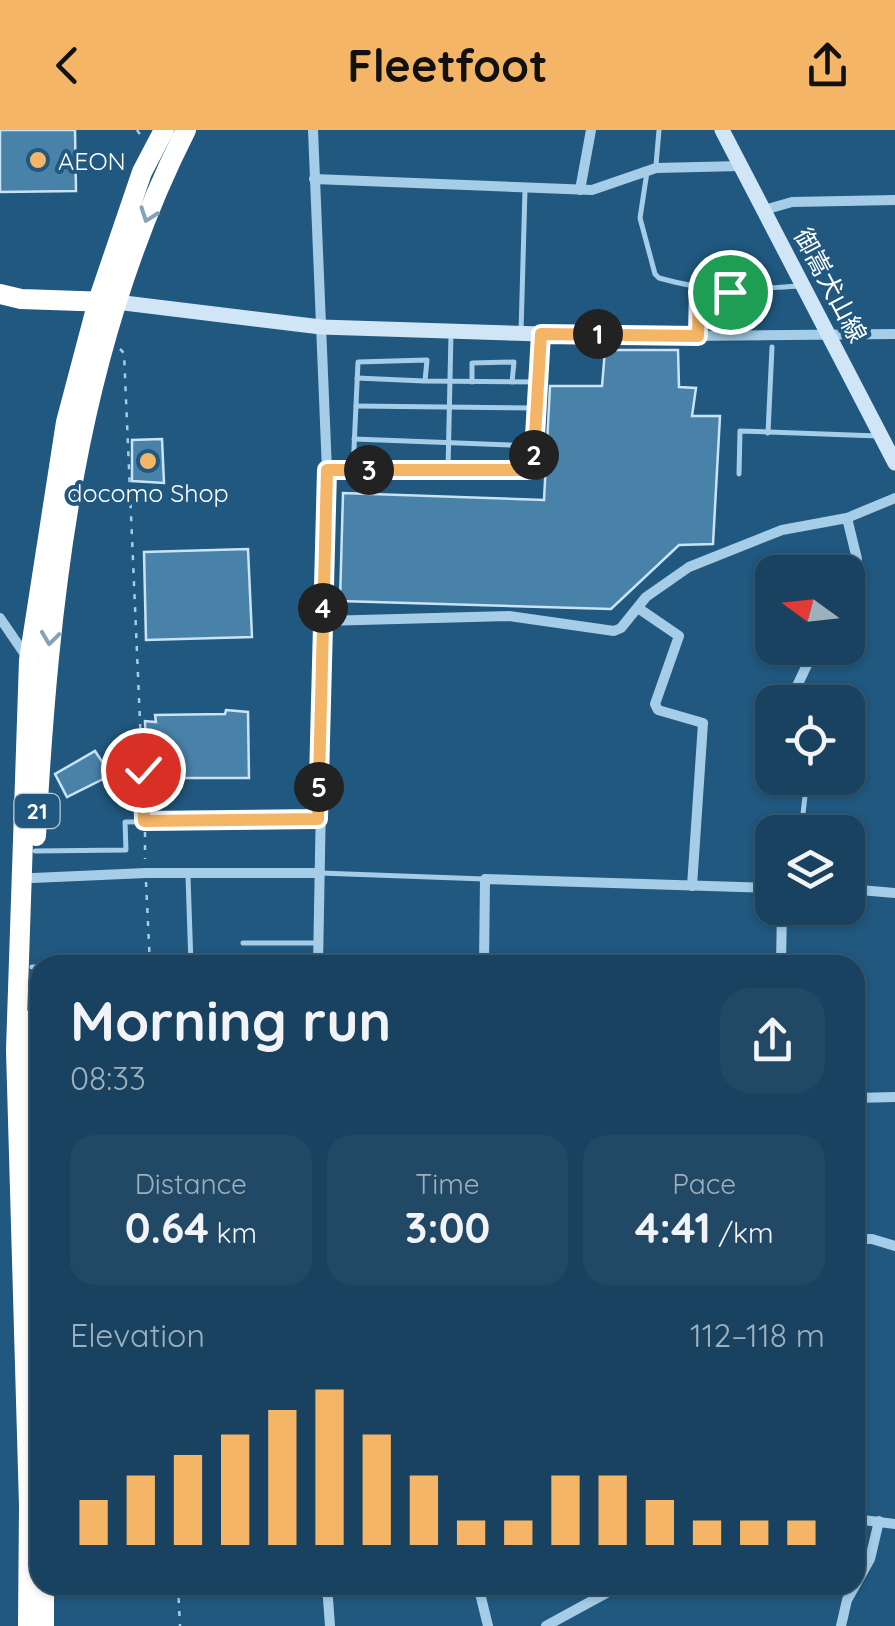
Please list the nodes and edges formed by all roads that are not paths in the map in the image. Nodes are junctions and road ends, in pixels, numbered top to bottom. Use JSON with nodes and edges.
{"nodes":[{"id":1,"x":164,"y":130,"type":"edge"},
{"id":2,"x":186,"y":130,"type":"edge"},
{"id":3,"x":312,"y":130,"type":"edge"},
{"id":4,"x":591,"y":130,"type":"edge"},
{"id":5,"x":659,"y":130,"type":"edge"},
{"id":6,"x":722,"y":130,"type":"edge"},
{"id":7,"x":741,"y":166,"type":"junction"},
{"id":8,"x":652,"y":169,"type":"junction"},
{"id":9,"x":314,"y":179,"type":"junction"},
{"id":10,"x":525,"y":190,"type":"junction"},
{"id":11,"x":580,"y":190,"type":"junction"},
{"id":12,"x":895,"y":200,"type":"edge"},
{"id":13,"x":764,"y":210,"type":"junction"},
{"id":14,"x":804,"y":286,"type":"junction"},
{"id":15,"x":699,"y":289,"type":"junction"},
{"id":16,"x":0,"y":294,"type":"edge"},
{"id":17,"x":107,"y":302,"type":"junction"},
{"id":18,"x":321,"y":328,"type":"junction"},
{"id":19,"x":451,"y":332,"type":"junction"},
{"id":20,"x":521,"y":333,"type":"junction"},
{"id":21,"x":541,"y":334,"type":"junction"},
{"id":22,"x":895,"y":334,"type":"edge"},
{"id":23,"x":830,"y":335,"type":"junction"},
{"id":24,"x":698,"y":336,"type":"junction"},
{"id":25,"x":772,"y":346,"type":"dead end"},
{"id":26,"x":358,"y":378,"type":"junction"},
{"id":27,"x":425,"y":381,"type":"junction"},
{"id":28,"x":450,"y":381,"type":"junction"},
{"id":29,"x":472,"y":382,"type":"junction"},
{"id":30,"x":512,"y":382,"type":"junction"},
{"id":31,"x":536,"y":382,"type":"junction"},
{"id":32,"x":356,"y":406,"type":"junction"},
{"id":33,"x":449,"y":407,"type":"junction"},
{"id":34,"x":536,"y":408,"type":"junction"},
{"id":35,"x":768,"y":432,"type":"junction"},
{"id":36,"x":882,"y":436,"type":"junction"},
{"id":37,"x":354,"y":438,"type":"junction"},
{"id":38,"x":448,"y":442,"type":"junction"},
{"id":39,"x":534,"y":446,"type":"junction"},
{"id":40,"x":895,"y":463,"type":"edge"},
{"id":41,"x":327,"y":470,"type":"junction"},
{"id":42,"x":353,"y":470,"type":"junction"},
{"id":43,"x":448,"y":470,"type":"junction"},
{"id":44,"x":739,"y":474,"type":"dead end"},
{"id":45,"x":895,"y":498,"type":"edge"},
{"id":46,"x":847,"y":518,"type":"junction"},
{"id":47,"x":856,"y":555,"type":"edge"},
{"id":48,"x":638,"y":608,"type":"junction"},
{"id":49,"x":0,"y":618,"type":"edge"},
{"id":50,"x":323,"y":621,"type":"junction"},
{"id":51,"x":29,"y":660,"type":"junction"},
{"id":52,"x":318,"y":819,"type":"junction"},
{"id":53,"x":35,"y":851,"type":"junction"},
{"id":54,"x":188,"y":873,"type":"junction"},
{"id":55,"x":317,"y":873,"type":"junction"},
{"id":56,"x":33,"y":878,"type":"junction"},
{"id":57,"x":485,"y":879,"type":"junction"},
{"id":58,"x":692,"y":886,"type":"junction"},
{"id":59,"x":755,"y":888,"type":"edge"},
{"id":60,"x":865,"y":890,"type":"edge"},
{"id":61,"x":895,"y":893,"type":"edge"},
{"id":62,"x":782,"y":925,"type":"edge"},
{"id":63,"x":244,"y":943,"type":"dead end"},
{"id":64,"x":318,"y":943,"type":"junction"},
{"id":65,"x":36,"y":955,"type":"edge"},
{"id":66,"x":191,"y":955,"type":"edge"},
{"id":67,"x":318,"y":955,"type":"edge"},
{"id":68,"x":484,"y":955,"type":"edge"},
{"id":69,"x":781,"y":955,"type":"edge"},
{"id":70,"x":895,"y":1097,"type":"edge"},
{"id":71,"x":865,"y":1098,"type":"edge"},
{"id":72,"x":865,"y":1239,"type":"edge"},
{"id":73,"x":895,"y":1246,"type":"edge"},
{"id":74,"x":865,"y":1520,"type":"edge"},
{"id":75,"x":879,"y":1521,"type":"junction"},
{"id":76,"x":895,"y":1523,"type":"edge"},
{"id":77,"x":865,"y":1567,"type":"edge"},
{"id":78,"x":44,"y":1595,"type":"edge"},
{"id":79,"x":328,"y":1595,"type":"edge"},
{"id":80,"x":480,"y":1595,"type":"edge"},
{"id":81,"x":603,"y":1595,"type":"edge"},
{"id":82,"x":850,"y":1595,"type":"edge"},
{"id":83,"x":28,"y":1626,"type":"edge"},
{"id":84,"x":44,"y":1626,"type":"edge"},
{"id":85,"x":330,"y":1626,"type":"edge"},
{"id":86,"x":488,"y":1626,"type":"edge"},
{"id":87,"x":546,"y":1626,"type":"edge"},
{"id":88,"x":841,"y":1626,"type":"edge"}],
"edges":[{"from":1,"to":17,"type":"highway","number":"21"},
{"from":2,"to":17,"type":"highway","number":"21","one_way":true},
{"from":3,"to":9,"type":"street"},
{"from":4,"to":11,"type":"street"},
{"from":5,"to":8,"type":"lane"},
{"from":6,"to":7,"type":"street","name":"御嵩犬山線"},
{"from":7,"to":8,"type":"street"},
{"from":7,"to":13,"type":"street","name":"御嵩犬山線"},
{"from":8,"to":11,"type":"street"},
{"from":8,"to":15,"type":"lane"},
{"from":9,"to":10,"type":"street"},
{"from":9,"to":18,"type":"street"},
{"from":10,"to":11,"type":"street"},
{"from":10,"to":20,"type":"lane"},
{"from":12,"to":13,"type":"street"},
{"from":13,"to":14,"type":"street","name":"御嵩犬山線"},
{"from":14,"to":15,"type":"lane"},
{"from":14,"to":23,"type":"street","name":"御嵩犬山線"},
{"from":15,"to":24,"type":"lane"},
{"from":16,"to":17,"type":"highway"},
{"from":17,"to":18,"type":"street"},
{"from":17,"to":51,"type":"highway","number":"21"},
{"from":17,"to":53,"type":"highway","number":"21","one_way":true},
{"from":18,"to":19,"type":"street"},
{"from":18,"to":41,"type":"street"},
{"from":19,"to":20,"type":"street"},
{"from":19,"to":28,"type":"lane"},
{"from":20,"to":21,"type":"street"},
{"from":21,"to":24,"type":"street"},
{"from":21,"to":31,"type":"lane"},
{"from":22,"to":23,"type":"street"},
{"from":23,"to":24,"type":"street"},
{"from":23,"to":36,"type":"street","name":"御嵩犬山線"},
{"from":25,"to":35,"type":"lane"},
{"from":26,"to":27,"type":"lane"},
{"from":26,"to":27,"type":"lane"},
{"from":26,"to":32,"type":"lane"},
{"from":27,"to":28,"type":"lane"},
{"from":28,"to":29,"type":"lane"},
{"from":28,"to":33,"type":"lane"},
{"from":29,"to":30,"type":"lane"},
{"from":29,"to":30,"type":"lane"},
{"from":30,"to":31,"type":"lane"},
{"from":31,"to":34,"type":"lane"},
{"from":32,"to":33,"type":"lane"},
{"from":32,"to":37,"type":"lane"},
{"from":33,"to":34,"type":"lane"},
{"from":33,"to":38,"type":"lane"},
{"from":34,"to":39,"type":"lane"},
{"from":35,"to":36,"type":"lane"},
{"from":35,"to":44,"type":"lane"},
{"from":36,"to":40,"type":"street","name":"御嵩犬山線"},
{"from":37,"to":38,"type":"lane"},
{"from":37,"to":42,"type":"lane"},
{"from":38,"to":39,"type":"lane"},
{"from":38,"to":43,"type":"lane"},
{"from":39,"to":43,"type":"lane"},
{"from":41,"to":42,"type":"lane"},
{"from":41,"to":50,"type":"street"},
{"from":42,"to":43,"type":"lane"},
{"from":45,"to":46,"type":"street"},
{"from":46,"to":47,"type":"street"},
{"from":46,"to":48,"type":"street"},
{"from":48,"to":50,"type":"street"},
{"from":48,"to":58,"type":"street"},
{"from":49,"to":51,"type":"street"},
{"from":50,"to":52,"type":"street"},
{"from":51,"to":83,"type":"highway","number":"21"},
{"from":52,"to":53,"type":"lane"},
{"from":52,"to":55,"type":"street"},
{"from":53,"to":56,"type":"highway","number":"21"},
{"from":54,"to":55,"type":"street"},
{"from":54,"to":56,"type":"street"},
{"from":54,"to":66,"type":"lane"},
{"from":55,"to":57,"type":"lane"},
{"from":55,"to":64,"type":"street"},
{"from":56,"to":65,"type":"highway","number":"21"},
{"from":57,"to":58,"type":"street"},
{"from":57,"to":68,"type":"street"},
{"from":58,"to":59,"type":"street"},
{"from":60,"to":61,"type":"street"},
{"from":62,"to":69,"type":"street"},
{"from":63,"to":64,"type":"lane"},
{"from":64,"to":67,"type":"street"},
{"from":70,"to":71,"type":"street"},
{"from":72,"to":73,"type":"street"},
{"from":74,"to":75,"type":"street"},
{"from":75,"to":76,"type":"street"},
{"from":75,"to":77,"type":"street"},
{"from":78,"to":84,"type":"highway"},
{"from":79,"to":85,"type":"street"},
{"from":80,"to":86,"type":"street"},
{"from":81,"to":87,"type":"street"},
{"from":82,"to":88,"type":"street"}]}
